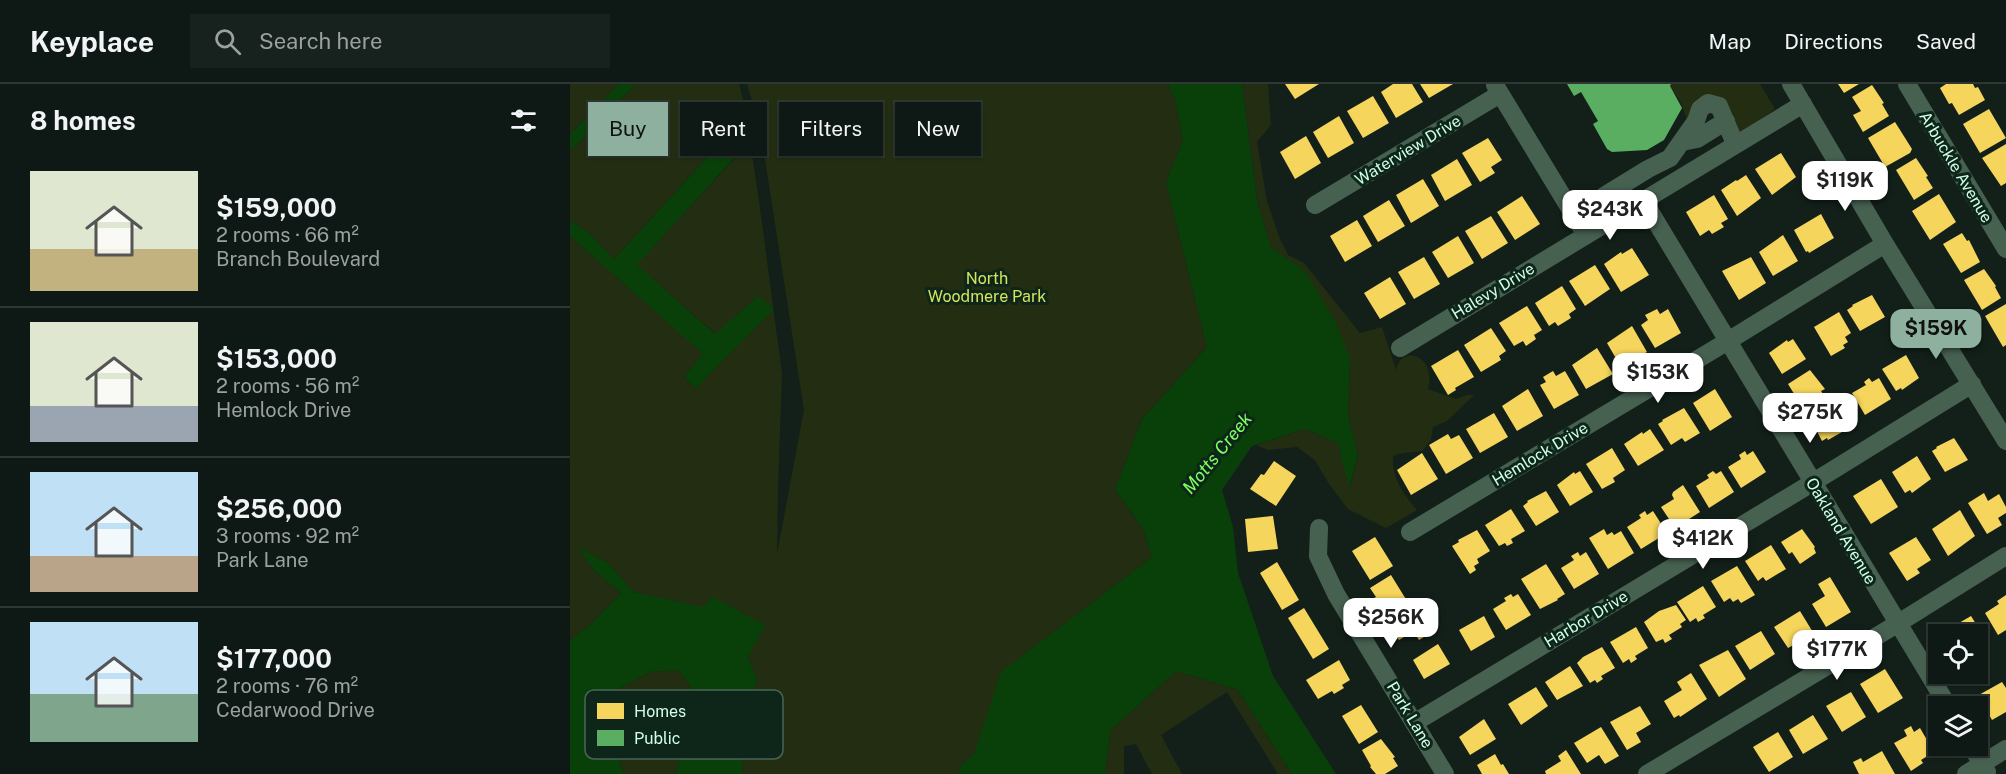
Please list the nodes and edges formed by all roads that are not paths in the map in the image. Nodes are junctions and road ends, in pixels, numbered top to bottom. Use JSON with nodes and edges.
{"nodes":[{"id":1,"x":1791,"y":84,"type":"edge"},
{"id":2,"x":1907,"y":84,"type":"edge"},
{"id":3,"x":1497,"y":89,"type":"edge"},
{"id":4,"x":1803,"y":104,"type":"junction"},
{"id":5,"x":1726,"y":121,"type":"junction"},
{"id":6,"x":1682,"y":141,"type":"junction"},
{"id":7,"x":1738,"y":143,"type":"junction"},
{"id":8,"x":1670,"y":158,"type":"junction"},
{"id":9,"x":1685,"y":175,"type":"junction"},
{"id":10,"x":1604,"y":196,"type":"dead end"},
{"id":11,"x":1643,"y":200,"type":"junction"},
{"id":12,"x":1316,"y":205,"type":"dead end"},
{"id":13,"x":2000,"y":225,"type":"edge"},
{"id":14,"x":1586,"y":235,"type":"junction"},
{"id":15,"x":1885,"y":244,"type":"junction"},
{"id":16,"x":2006,"y":249,"type":"edge"},
{"id":17,"x":1728,"y":341,"type":"junction"},
{"id":18,"x":1400,"y":348,"type":"dead end"},
{"id":19,"x":1972,"y":384,"type":"junction"},
{"id":20,"x":2006,"y":441,"type":"edge"},
{"id":21,"x":1812,"y":483,"type":"junction"},
{"id":22,"x":1319,"y":528,"type":"dead end"},
{"id":23,"x":1410,"y":532,"type":"dead end"},
{"id":24,"x":2006,"y":556,"type":"edge"},
{"id":25,"x":1897,"y":624,"type":"junction"},
{"id":26,"x":1942,"y":696,"type":"edge"},
{"id":27,"x":1414,"y":723,"type":"junction"},
{"id":28,"x":2006,"y":749,"type":"edge"},
{"id":29,"x":1977,"y":756,"type":"edge"},
{"id":30,"x":1985,"y":769,"type":"edge"},
{"id":31,"x":1445,"y":774,"type":"edge"},
{"id":32,"x":1647,"y":774,"type":"edge"},
{"id":33,"x":1966,"y":774,"type":"edge"}],
"edges":[{"from":1,"to":4,"type":"street"},
{"from":2,"to":13,"type":"street","name":"Arbuckle Avenue"},
{"from":3,"to":12,"type":"street","name":"Waterview Drive"},
{"from":3,"to":14,"type":"street"},
{"from":4,"to":7,"type":"street","name":"Halevy Drive"},
{"from":4,"to":15,"type":"street"},
{"from":5,"to":6,"type":"street"},
{"from":5,"to":6,"type":"street"},
{"from":5,"to":7,"type":"street"},
{"from":6,"to":8,"type":"street"},
{"from":7,"to":9,"type":"street","name":"Halevy Drive"},
{"from":8,"to":9,"type":"street"},
{"from":8,"to":10,"type":"street"},
{"from":9,"to":11,"type":"street","name":"Halevy Drive"},
{"from":11,"to":14,"type":"street","name":"Halevy Drive"},
{"from":11,"to":17,"type":"street","name":"Oakland Avenue"},
{"from":13,"to":16,"type":"street","name":"Arbuckle Avenue"},
{"from":14,"to":18,"type":"street","name":"Halevy Drive"},
{"from":15,"to":17,"type":"street","name":"Hemlock Drive"},
{"from":15,"to":19,"type":"street"},
{"from":17,"to":21,"type":"street","name":"Oakland Avenue"},
{"from":17,"to":23,"type":"street","name":"Hemlock Drive"},
{"from":19,"to":20,"type":"street"},
{"from":19,"to":21,"type":"street","name":"Harbor Drive"},
{"from":21,"to":25,"type":"street","name":"Oakland Avenue"},
{"from":21,"to":27,"type":"street","name":"Harbor Drive"},
{"from":22,"to":27,"type":"street","name":"Park Lane"},
{"from":24,"to":25,"type":"street"},
{"from":25,"to":26,"type":"street","name":"Oakland Avenue"},
{"from":25,"to":32,"type":"street"},
{"from":27,"to":31,"type":"street","name":"Park Lane"},
{"from":28,"to":30,"type":"street"},
{"from":29,"to":30,"type":"street"},
{"from":30,"to":33,"type":"street"}]}
